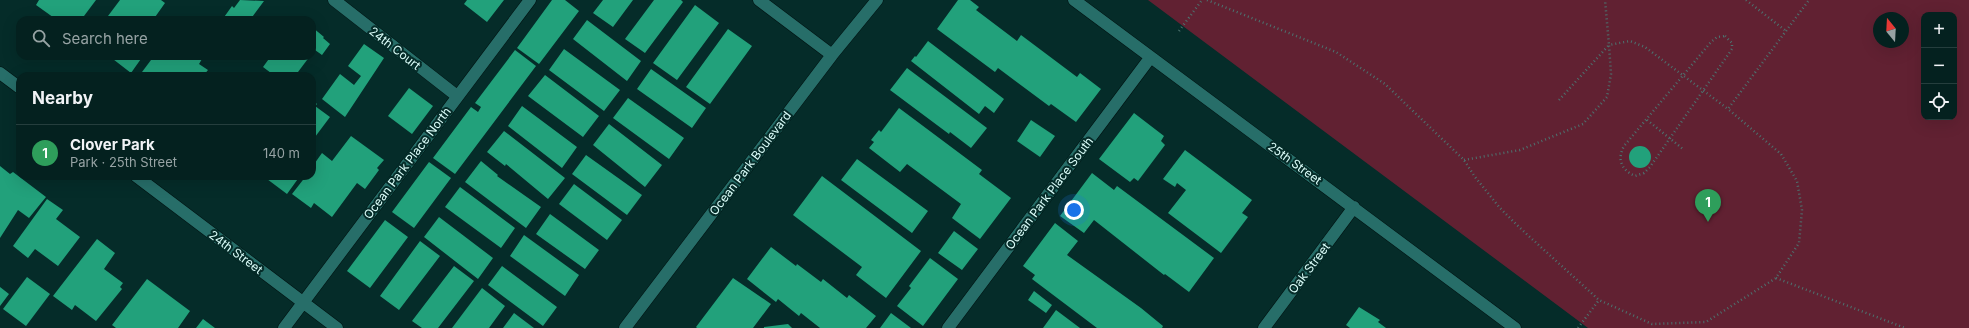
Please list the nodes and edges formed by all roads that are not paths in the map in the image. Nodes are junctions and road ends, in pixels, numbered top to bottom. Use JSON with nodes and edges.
{"nodes":[{"id":1,"x":334,"y":0,"type":"edge"},
{"id":2,"x":530,"y":0,"type":"edge"},
{"id":3,"x":759,"y":0,"type":"edge"},
{"id":4,"x":877,"y":0,"type":"edge"},
{"id":5,"x":1074,"y":0,"type":"edge"},
{"id":6,"x":832,"y":55,"type":"junction"},
{"id":7,"x":1150,"y":58,"type":"junction"},
{"id":8,"x":0,"y":73,"type":"edge"},
{"id":9,"x":16,"y":85,"type":"edge"},
{"id":10,"x":457,"y":96,"type":"junction"},
{"id":11,"x":141,"y":180,"type":"edge"},
{"id":12,"x":1354,"y":207,"type":"junction"},
{"id":13,"x":303,"y":303,"type":"junction"},
{"id":14,"x":284,"y":328,"type":"edge"},
{"id":15,"x":337,"y":328,"type":"edge"},
{"id":16,"x":625,"y":328,"type":"edge"},
{"id":17,"x":948,"y":328,"type":"edge"},
{"id":18,"x":1264,"y":328,"type":"edge"},
{"id":19,"x":1515,"y":328,"type":"edge"}],
"edges":[{"from":1,"to":10,"type":"street","name":"24th Court"},
{"from":2,"to":10,"type":"street","name":"Ocean Park Place North"},
{"from":3,"to":6,"type":"street"},
{"from":4,"to":6,"type":"street","name":"Ocean Park Boulevard"},
{"from":5,"to":7,"type":"street","name":"25th Street"},
{"from":6,"to":16,"type":"street","name":"Ocean Park Boulevard"},
{"from":7,"to":12,"type":"street","name":"25th Street"},
{"from":7,"to":17,"type":"street","name":"Ocean Park Place South"},
{"from":8,"to":9,"type":"street"},
{"from":10,"to":13,"type":"street","name":"Ocean Park Place North"},
{"from":11,"to":13,"type":"street","name":"24th Street"},
{"from":12,"to":18,"type":"street","name":"Oak Street"},
{"from":12,"to":19,"type":"street","name":"25th Street"},
{"from":13,"to":14,"type":"street","name":"Ocean Park Place North"},
{"from":13,"to":15,"type":"street","name":"24th Street"}]}
